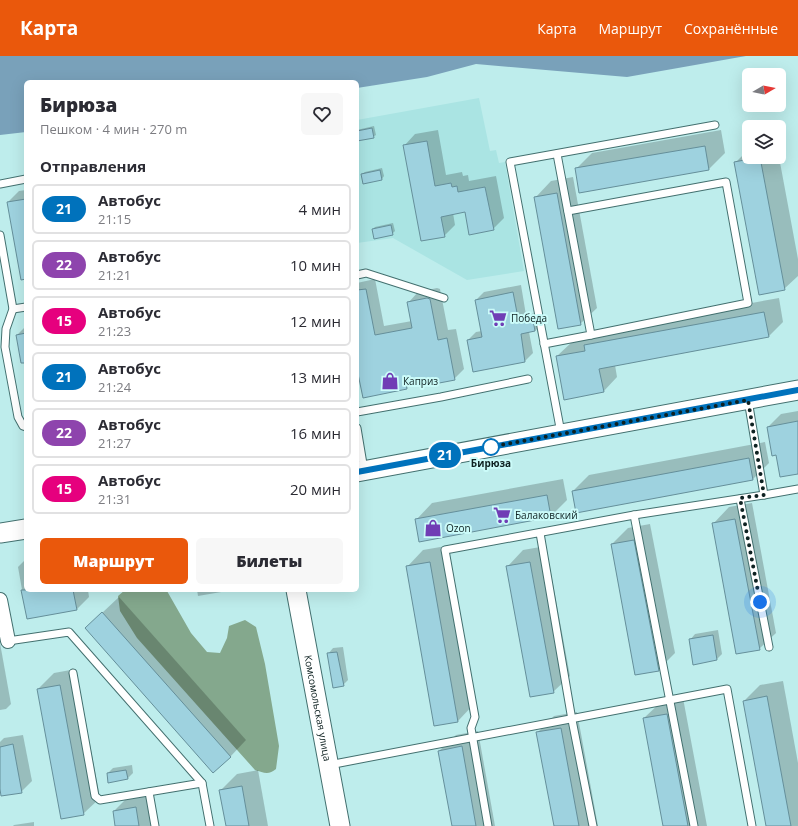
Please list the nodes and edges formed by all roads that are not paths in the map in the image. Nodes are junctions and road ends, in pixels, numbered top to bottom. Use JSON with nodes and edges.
{"nodes":[{"id":1,"x":715,"y":125,"type":"dead end"},
{"id":2,"x":557,"y":154,"type":"junction"},
{"id":3,"x":24,"y":179,"type":"edge"},
{"id":4,"x":0,"y":184,"type":"edge"},
{"id":5,"x":568,"y":211,"type":"junction"},
{"id":6,"x":0,"y":235,"type":"edge"},
{"id":7,"x":359,"y":275,"type":"edge"},
{"id":8,"x":444,"y":298,"type":"dead end"},
{"id":9,"x":24,"y":307,"type":"edge"},
{"id":10,"x":13,"y":309,"type":"junction"},
{"id":11,"x":591,"y":335,"type":"junction"},
{"id":12,"x":544,"y":344,"type":"junction"},
{"id":13,"x":528,"y":379,"type":"dead end"},
{"id":14,"x":798,"y":390,"type":"edge"},
{"id":15,"x":748,"y":400,"type":"junction"},
{"id":16,"x":359,"y":412,"type":"edge"},
{"id":17,"x":24,"y":426,"type":"edge"},
{"id":18,"x":561,"y":434,"type":"junction"},
{"id":19,"x":359,"y":450,"type":"edge"},
{"id":20,"x":361,"y":471,"type":"edge"},
{"id":21,"x":798,"y":489,"type":"edge"},
{"id":22,"x":764,"y":495,"type":"junction"},
{"id":23,"x":740,"y":498,"type":"junction"},
{"id":24,"x":634,"y":516,"type":"junction"},
{"id":25,"x":24,"y":529,"type":"edge"},
{"id":26,"x":0,"y":533,"type":"edge"},
{"id":27,"x":540,"y":533,"type":"junction"},
{"id":28,"x":296,"y":592,"type":"edge"},
{"id":29,"x":0,"y":600,"type":"edge"},
{"id":30,"x":8,"y":641,"type":"joint"},
{"id":31,"x":768,"y":647,"type":"dead end"},
{"id":32,"x":73,"y":673,"type":"dead end"},
{"id":33,"x":670,"y":701,"type":"junction"},
{"id":34,"x":572,"y":720,"type":"junction"},
{"id":35,"x":472,"y":738,"type":"junction"},
{"id":36,"x":328,"y":765,"type":"junction"},
{"id":37,"x":202,"y":783,"type":"junction"},
{"id":38,"x":149,"y":792,"type":"junction"},
{"id":39,"x":154,"y":826,"type":"edge"},
{"id":40,"x":210,"y":826,"type":"edge"},
{"id":41,"x":340,"y":826,"type":"edge"},
{"id":42,"x":488,"y":826,"type":"edge"},
{"id":43,"x":593,"y":826,"type":"edge"},
{"id":44,"x":694,"y":826,"type":"edge"},
{"id":45,"x":752,"y":826,"type":"edge"}],
"edges":[{"from":1,"to":2,"type":"lane"},
{"from":2,"to":5,"type":"lane"},
{"from":2,"to":12,"type":"lane"},
{"from":3,"to":4,"type":"lane"},
{"from":5,"to":11,"type":"lane"},
{"from":5,"to":11,"type":"lane"},
{"from":6,"to":10,"type":"lane"},
{"from":7,"to":8,"type":"lane"},
{"from":9,"to":10,"type":"lane"},
{"from":10,"to":17,"type":"lane"},
{"from":11,"to":12,"type":"lane"},
{"from":12,"to":18,"type":"lane"},
{"from":13,"to":16,"type":"lane"},
{"from":14,"to":15,"type":"main road"},
{"from":15,"to":18,"type":"main road"},
{"from":15,"to":22,"type":"lane"},
{"from":18,"to":20,"type":"main road"},
{"from":19,"to":20,"type":"lane"},
{"from":21,"to":22,"type":"lane"},
{"from":22,"to":23,"type":"lane"},
{"from":23,"to":24,"type":"lane"},
{"from":23,"to":31,"type":"lane"},
{"from":24,"to":27,"type":"lane"},
{"from":24,"to":33,"type":"lane"},
{"from":25,"to":26,"type":"main road"},
{"from":27,"to":34,"type":"lane"},
{"from":27,"to":35,"type":"lane"},
{"from":28,"to":36,"type":"main road","name":"Комсомольская улица"},
{"from":29,"to":30,"type":"street"},
{"from":30,"to":37,"type":"lane"},
{"from":32,"to":38,"type":"lane"},
{"from":33,"to":34,"type":"lane"},
{"from":33,"to":44,"type":"lane"},
{"from":33,"to":45,"type":"lane"},
{"from":34,"to":35,"type":"lane"},
{"from":34,"to":43,"type":"lane"},
{"from":35,"to":36,"type":"lane"},
{"from":35,"to":42,"type":"lane"},
{"from":36,"to":41,"type":"main road","name":"Комсомольская улица"},
{"from":37,"to":38,"type":"lane"},
{"from":37,"to":40,"type":"lane"},
{"from":38,"to":39,"type":"lane"}]}
